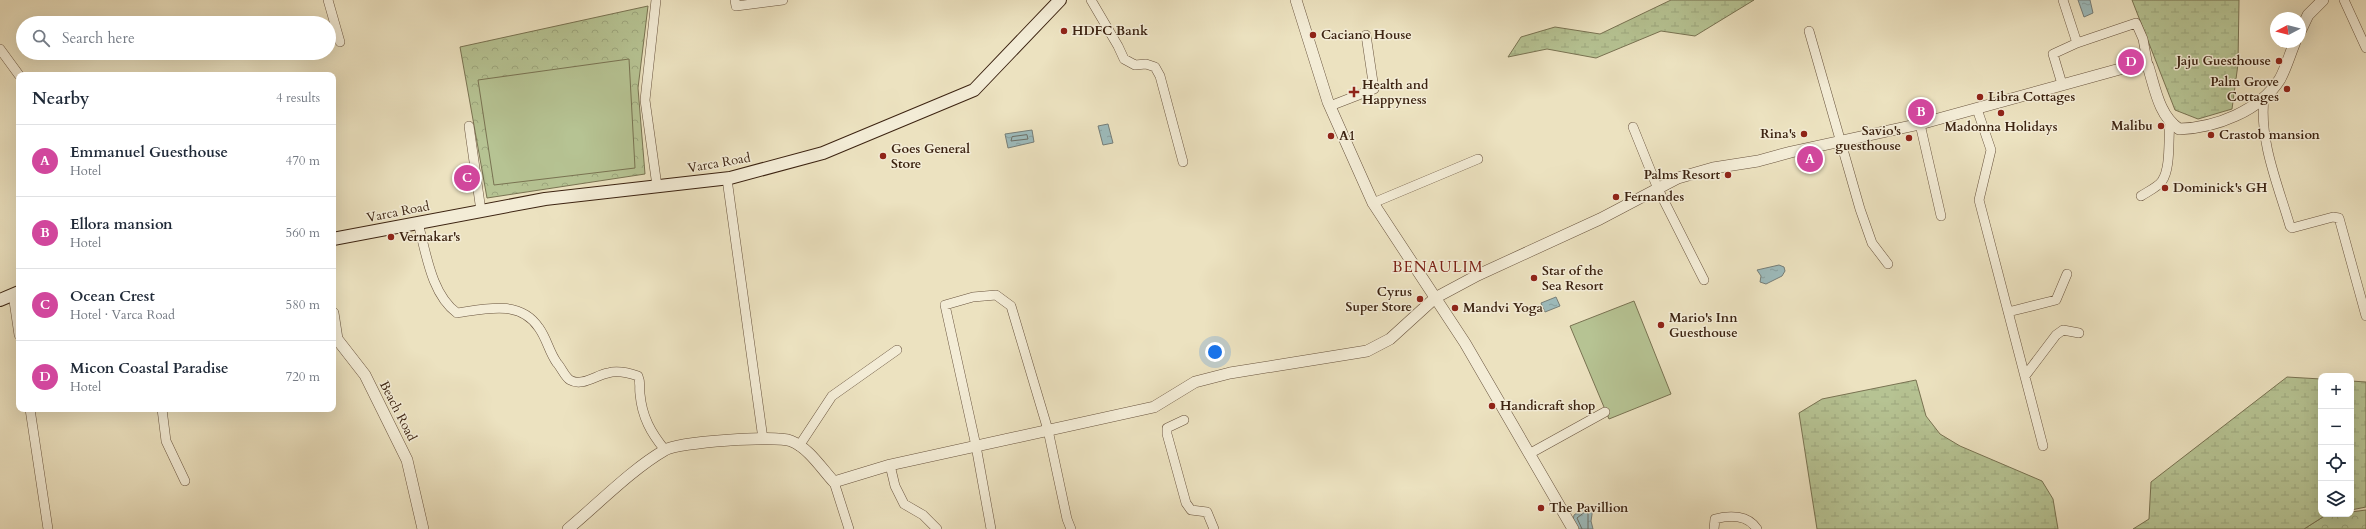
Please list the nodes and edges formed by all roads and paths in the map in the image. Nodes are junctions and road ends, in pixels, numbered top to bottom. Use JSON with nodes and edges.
{"nodes":[{"id":1,"x":328,"y":0,"type":"edge"},
{"id":2,"x":656,"y":0,"type":"edge"},
{"id":3,"x":735,"y":0,"type":"edge"},
{"id":4,"x":783,"y":0,"type":"edge"},
{"id":5,"x":1091,"y":0,"type":"edge"},
{"id":6,"x":1296,"y":0,"type":"edge"},
{"id":7,"x":2063,"y":0,"type":"edge"},
{"id":8,"x":2323,"y":0,"type":"edge"},
{"id":9,"x":2344,"y":0,"type":"edge"},
{"id":10,"x":1056,"y":2,"type":"edge"},
{"id":11,"x":333,"y":16,"type":"edge"},
{"id":12,"x":2306,"y":19,"type":"edge"},
{"id":13,"x":336,"y":28,"type":"edge"},
{"id":14,"x":1809,"y":31,"type":"dead end"},
{"id":15,"x":1366,"y":35,"type":"dead end"},
{"id":16,"x":340,"y":42,"type":"dead end"},
{"id":17,"x":2077,"y":43,"type":"junction"},
{"id":18,"x":2293,"y":48,"type":"edge"},
{"id":19,"x":2366,"y":48,"type":"edge"},
{"id":20,"x":0,"y":49,"type":"edge"},
{"id":21,"x":2148,"y":66,"type":"junction"},
{"id":22,"x":17,"y":72,"type":"edge"},
{"id":23,"x":2062,"y":84,"type":"junction"},
{"id":24,"x":2264,"y":98,"type":"junction"},
{"id":25,"x":1330,"y":106,"type":"junction"},
{"id":26,"x":1977,"y":108,"type":"junction"},
{"id":27,"x":2170,"y":123,"type":"junction"},
{"id":28,"x":1920,"y":124,"type":"junction"},
{"id":29,"x":470,"y":126,"type":"dead end"},
{"id":30,"x":1633,"y":127,"type":"dead end"},
{"id":31,"x":1840,"y":141,"type":"junction"},
{"id":32,"x":1478,"y":159,"type":"dead end"},
{"id":33,"x":1183,"y":162,"type":"dead end"},
{"id":34,"x":726,"y":179,"type":"junction"},
{"id":35,"x":657,"y":186,"type":"junction"},
{"id":36,"x":1658,"y":189,"type":"junction"},
{"id":37,"x":2141,"y":196,"type":"dead end"},
{"id":38,"x":1373,"y":203,"type":"junction"},
{"id":39,"x":482,"y":211,"type":"junction"},
{"id":40,"x":1941,"y":216,"type":"dead end"},
{"id":41,"x":418,"y":223,"type":"junction"},
{"id":42,"x":336,"y":238,"type":"edge"},
{"id":43,"x":1888,"y":264,"type":"dead end"},
{"id":44,"x":2068,"y":274,"type":"dead end"},
{"id":45,"x":1704,"y":280,"type":"dead end"},
{"id":46,"x":16,"y":293,"type":"edge"},
{"id":47,"x":1436,"y":298,"type":"junction"},
{"id":48,"x":0,"y":300,"type":"edge"},
{"id":49,"x":2008,"y":312,"type":"junction"},
{"id":50,"x":2366,"y":316,"type":"edge"},
{"id":51,"x":336,"y":332,"type":"edge"},
{"id":52,"x":2079,"y":333,"type":"dead end"},
{"id":53,"x":897,"y":350,"type":"dead end"},
{"id":54,"x":2025,"y":376,"type":"junction"},
{"id":55,"x":30,"y":412,"type":"edge"},
{"id":56,"x":162,"y":412,"type":"edge"},
{"id":57,"x":1605,"y":412,"type":"dead end"},
{"id":58,"x":1184,"y":420,"type":"dead end"},
{"id":59,"x":1047,"y":430,"type":"junction"},
{"id":60,"x":763,"y":439,"type":"junction"},
{"id":61,"x":799,"y":446,"type":"junction"},
{"id":62,"x":976,"y":446,"type":"junction"},
{"id":63,"x":2043,"y":446,"type":"dead end"},
{"id":64,"x":665,"y":450,"type":"junction"},
{"id":65,"x":1529,"y":454,"type":"junction"},
{"id":66,"x":890,"y":465,"type":"junction"},
{"id":67,"x":185,"y":481,"type":"dead end"},
{"id":68,"x":834,"y":482,"type":"junction"},
{"id":69,"x":48,"y":529,"type":"edge"},
{"id":70,"x":423,"y":529,"type":"edge"},
{"id":71,"x":568,"y":529,"type":"edge"},
{"id":72,"x":849,"y":529,"type":"edge"},
{"id":73,"x":937,"y":529,"type":"edge"},
{"id":74,"x":991,"y":529,"type":"edge"},
{"id":75,"x":1071,"y":529,"type":"edge"},
{"id":76,"x":1214,"y":529,"type":"edge"},
{"id":77,"x":1573,"y":529,"type":"edge"},
{"id":78,"x":1714,"y":529,"type":"edge"},
{"id":79,"x":1757,"y":529,"type":"edge"}],
"edges":[{"from":1,"to":11,"type":"street"},
{"from":2,"to":35,"type":"street"},
{"from":3,"to":4,"type":"street"},
{"from":5,"to":33,"type":"street"},
{"from":6,"to":25,"type":"street"},
{"from":7,"to":17,"type":"street"},
{"from":8,"to":12,"type":"street"},
{"from":9,"to":19,"type":"street"},
{"from":10,"to":34,"type":"main road","name":"Varca Road"},
{"from":13,"to":16,"type":"street"},
{"from":14,"to":31,"type":"street"},
{"from":15,"to":25,"type":"street"},
{"from":17,"to":21,"type":"street"},
{"from":17,"to":23,"type":"street"},
{"from":18,"to":24,"type":"street"},
{"from":20,"to":22,"type":"street"},
{"from":21,"to":23,"type":"street"},
{"from":21,"to":27,"type":"street"},
{"from":23,"to":26,"type":"street"},
{"from":24,"to":27,"type":"street"},
{"from":24,"to":50,"type":"street"},
{"from":25,"to":38,"type":"street"},
{"from":26,"to":28,"type":"street"},
{"from":26,"to":49,"type":"street"},
{"from":27,"to":37,"type":"street"},
{"from":28,"to":31,"type":"street"},
{"from":28,"to":40,"type":"street"},
{"from":29,"to":39,"type":"street"},
{"from":30,"to":36,"type":"street"},
{"from":31,"to":36,"type":"street"},
{"from":31,"to":43,"type":"street"},
{"from":32,"to":38,"type":"street"},
{"from":34,"to":35,"type":"main road","name":"Varca Road"},
{"from":34,"to":60,"type":"street"},
{"from":35,"to":39,"type":"main road","name":"Varca Road"},
{"from":36,"to":45,"type":"street"},
{"from":36,"to":47,"type":"street"},
{"from":38,"to":47,"type":"street"},
{"from":39,"to":41,"type":"main road","name":"Varca Road"},
{"from":41,"to":42,"type":"main road","name":"Varca Road"},
{"from":41,"to":64,"type":"street"},
{"from":44,"to":49,"type":"street"},
{"from":46,"to":48,"type":"main road"},
{"from":47,"to":59,"type":"street"},
{"from":47,"to":65,"type":"street"},
{"from":49,"to":54,"type":"street"},
{"from":51,"to":70,"type":"street","name":"Beach Road"},
{"from":52,"to":54,"type":"street"},
{"from":53,"to":61,"type":"street"},
{"from":54,"to":63,"type":"street"},
{"from":55,"to":69,"type":"street"},
{"from":56,"to":67,"type":"street"},
{"from":57,"to":65,"type":"street"},
{"from":58,"to":76,"type":"street"},
{"from":59,"to":62,"type":"street"},
{"from":59,"to":62,"type":"street"},
{"from":59,"to":75,"type":"street"},
{"from":60,"to":61,"type":"street"},
{"from":60,"to":64,"type":"street"},
{"from":61,"to":68,"type":"street"},
{"from":62,"to":66,"type":"street"},
{"from":62,"to":74,"type":"street"},
{"from":64,"to":71,"type":"street"},
{"from":65,"to":77,"type":"street"},
{"from":66,"to":68,"type":"street"},
{"from":66,"to":73,"type":"street"},
{"from":68,"to":72,"type":"street"},
{"from":78,"to":79,"type":"street"}]}
